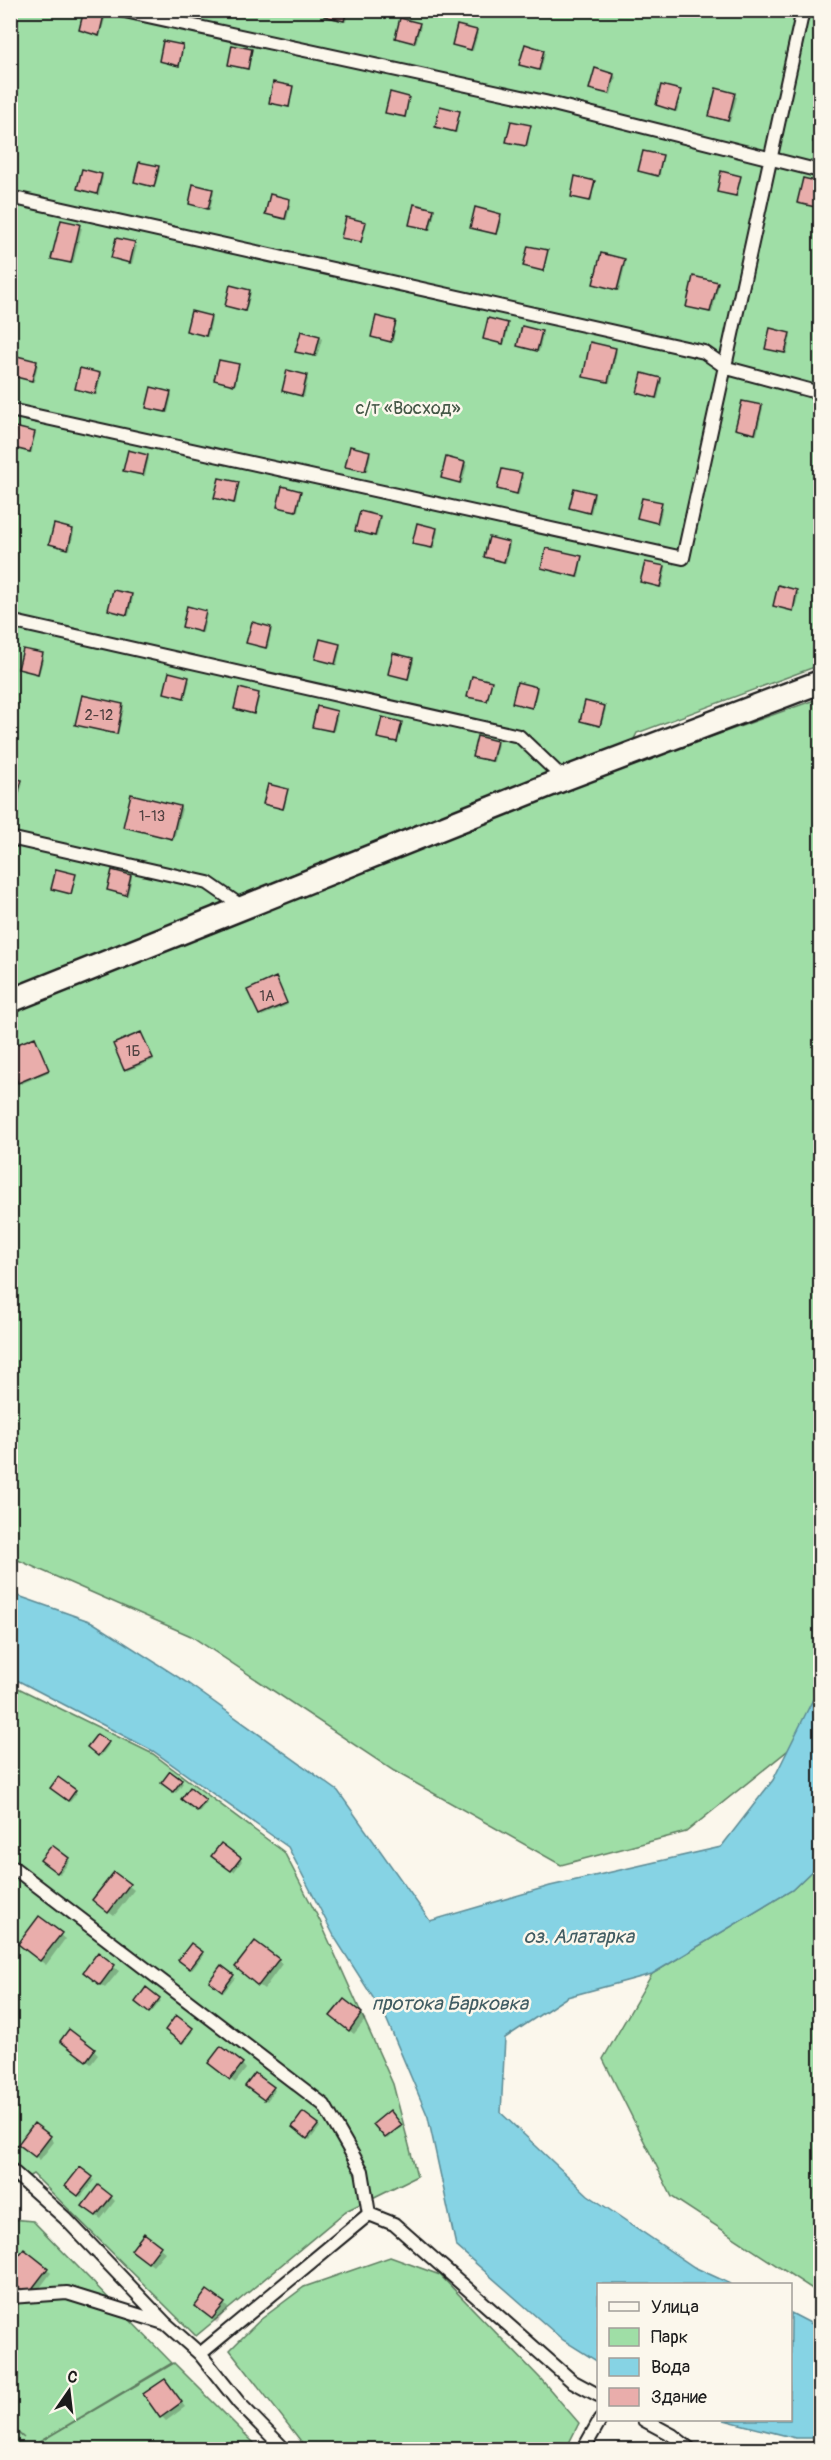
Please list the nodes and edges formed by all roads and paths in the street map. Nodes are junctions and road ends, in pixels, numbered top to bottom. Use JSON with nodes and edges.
{"nodes":[{"id":1,"x":120,"y":10,"type":"edge"},
{"id":2,"x":803,"y":10,"type":"edge"},
{"id":3,"x":772,"y":160,"type":"junction"},
{"id":4,"x":820,"y":171,"type":"edge"},
{"id":5,"x":10,"y":197,"type":"edge"},
{"id":6,"x":727,"y":368,"type":"junction"},
{"id":7,"x":820,"y":393,"type":"edge"},
{"id":8,"x":10,"y":410,"type":"edge"},
{"id":9,"x":10,"y":621,"type":"edge"},
{"id":10,"x":820,"y":682,"type":"edge"},
{"id":11,"x":564,"y":779,"type":"junction"},
{"id":12,"x":10,"y":838,"type":"edge"},
{"id":13,"x":243,"y":908,"type":"junction"},
{"id":14,"x":10,"y":1001,"type":"edge"},
{"id":15,"x":10,"y":1865,"type":"edge"},
{"id":16,"x":10,"y":2169,"type":"edge"},
{"id":17,"x":369,"y":2214,"type":"junction"},
{"id":18,"x":10,"y":2297,"type":"edge"},
{"id":19,"x":165,"y":2323,"type":"junction"},
{"id":20,"x":200,"y":2354,"type":"junction"},
{"id":21,"x":597,"y":2394,"type":"edge"},
{"id":22,"x":599,"y":2421,"type":"edge"},
{"id":23,"x":646,"y":2421,"type":"edge"},
{"id":24,"x":285,"y":2450,"type":"edge"},
{"id":25,"x":583,"y":2450,"type":"edge"},
{"id":26,"x":691,"y":2450,"type":"edge"}],
"edges":[{"from":1,"to":3,"type":"lane"},
{"from":2,"to":3,"type":"lane"},
{"from":3,"to":4,"type":"lane"},
{"from":3,"to":6,"type":"lane"},
{"from":5,"to":6,"type":"lane"},
{"from":6,"to":7,"type":"lane"},
{"from":6,"to":8,"type":"lane"},
{"from":9,"to":11,"type":"lane"},
{"from":10,"to":11,"type":"street"},
{"from":11,"to":13,"type":"street"},
{"from":12,"to":13,"type":"lane"},
{"from":13,"to":14,"type":"street"},
{"from":15,"to":17,"type":"lane"},
{"from":16,"to":19,"type":"lane"},
{"from":17,"to":20,"type":"lane"},
{"from":17,"to":21,"type":"lane"},
{"from":18,"to":19,"type":"lane"},
{"from":19,"to":20,"type":"lane"},
{"from":20,"to":24,"type":"lane"},
{"from":22,"to":25,"type":"lane"},
{"from":23,"to":26,"type":"lane"}]}
